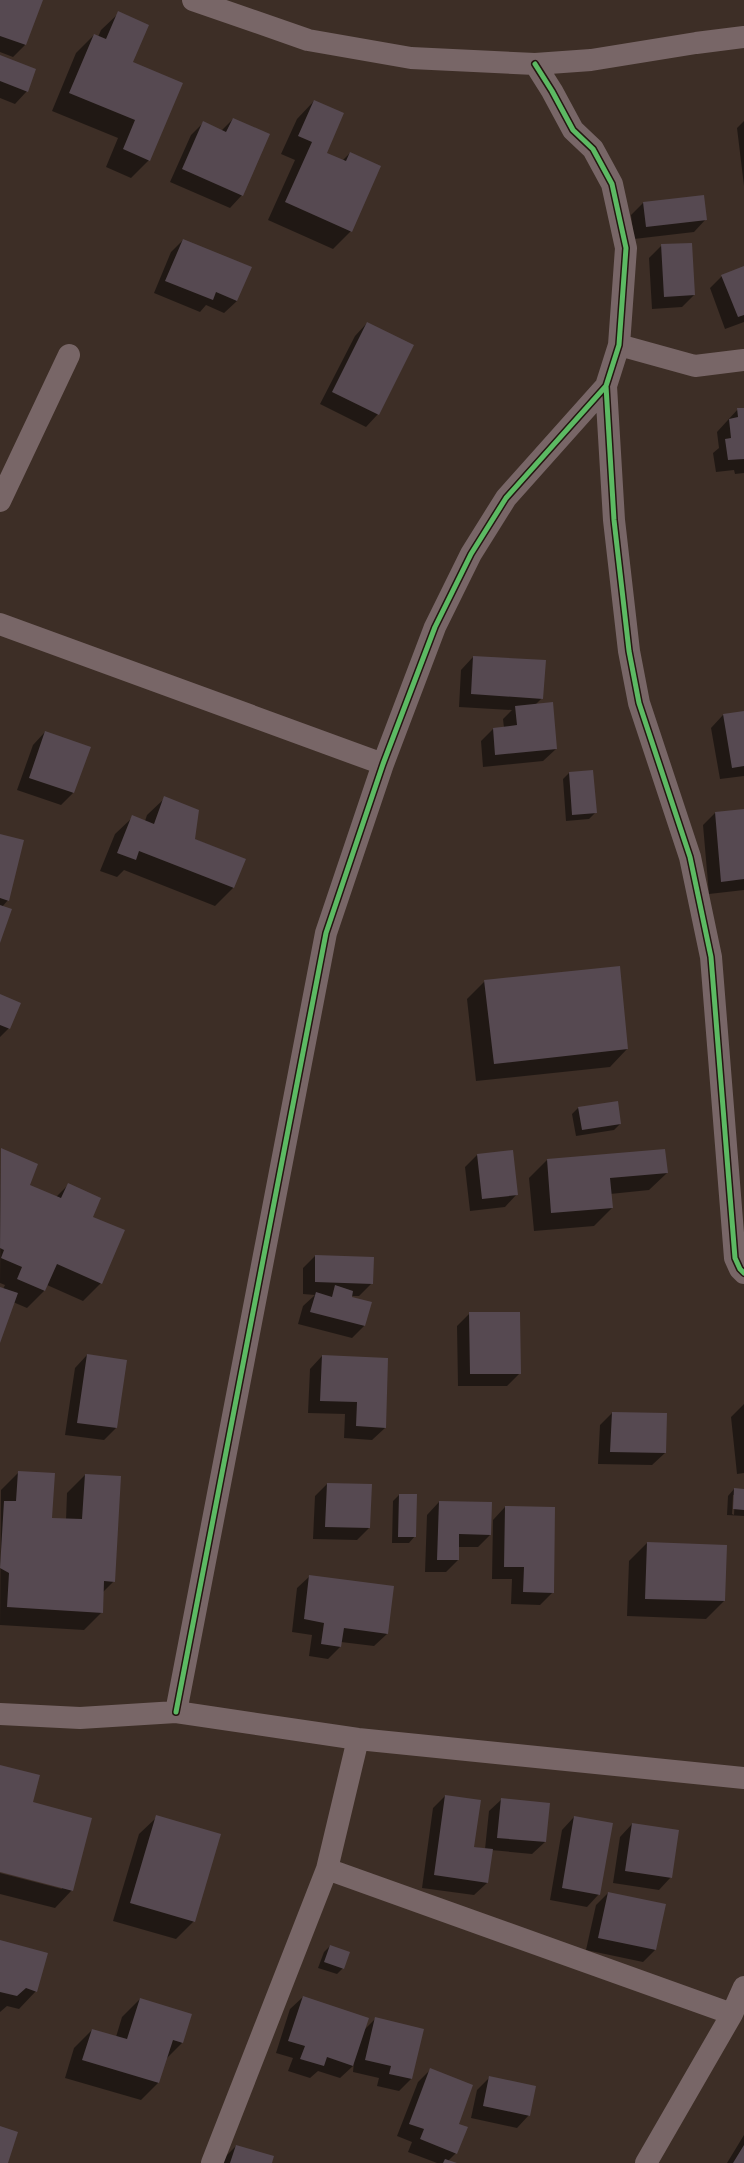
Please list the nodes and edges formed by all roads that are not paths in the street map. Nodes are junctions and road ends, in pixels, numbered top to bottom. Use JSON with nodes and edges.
{"nodes":[{"id":1,"x":193,"y":0,"type":"edge"},
{"id":2,"x":744,"y":38,"type":"edge"},
{"id":3,"x":535,"y":64,"type":"junction"},
{"id":4,"x":619,"y":345,"type":"junction"},
{"id":5,"x":68,"y":355,"type":"dead end"},
{"id":6,"x":744,"y":360,"type":"edge"},
{"id":7,"x":606,"y":386,"type":"junction"},
{"id":8,"x":0,"y":501,"type":"edge"},
{"id":9,"x":0,"y":624,"type":"edge"},
{"id":10,"x":383,"y":764,"type":"junction"},
{"id":11,"x":744,"y":1273,"type":"edge"},
{"id":12,"x":176,"y":1712,"type":"junction"},
{"id":13,"x":0,"y":1714,"type":"edge"},
{"id":14,"x":358,"y":1739,"type":"junction"},
{"id":15,"x":744,"y":1778,"type":"edge"},
{"id":16,"x":327,"y":1869,"type":"junction"},
{"id":17,"x":744,"y":1987,"type":"edge"},
{"id":18,"x":732,"y":2014,"type":"junction"},
{"id":19,"x":212,"y":2163,"type":"edge"},
{"id":20,"x":646,"y":2163,"type":"edge"}],
"edges":[{"from":1,"to":3,"type":"street"},
{"from":2,"to":3,"type":"street"},
{"from":3,"to":4,"type":"street"},
{"from":4,"to":6,"type":"street"},
{"from":4,"to":7,"type":"street"},
{"from":5,"to":8,"type":"street"},
{"from":7,"to":10,"type":"street"},
{"from":7,"to":11,"type":"street"},
{"from":9,"to":10,"type":"street"},
{"from":10,"to":12,"type":"street"},
{"from":12,"to":13,"type":"street"},
{"from":12,"to":14,"type":"street"},
{"from":14,"to":15,"type":"street"},
{"from":14,"to":16,"type":"street"},
{"from":16,"to":18,"type":"street"},
{"from":16,"to":19,"type":"street"},
{"from":17,"to":18,"type":"street"},
{"from":18,"to":20,"type":"street"}]}
